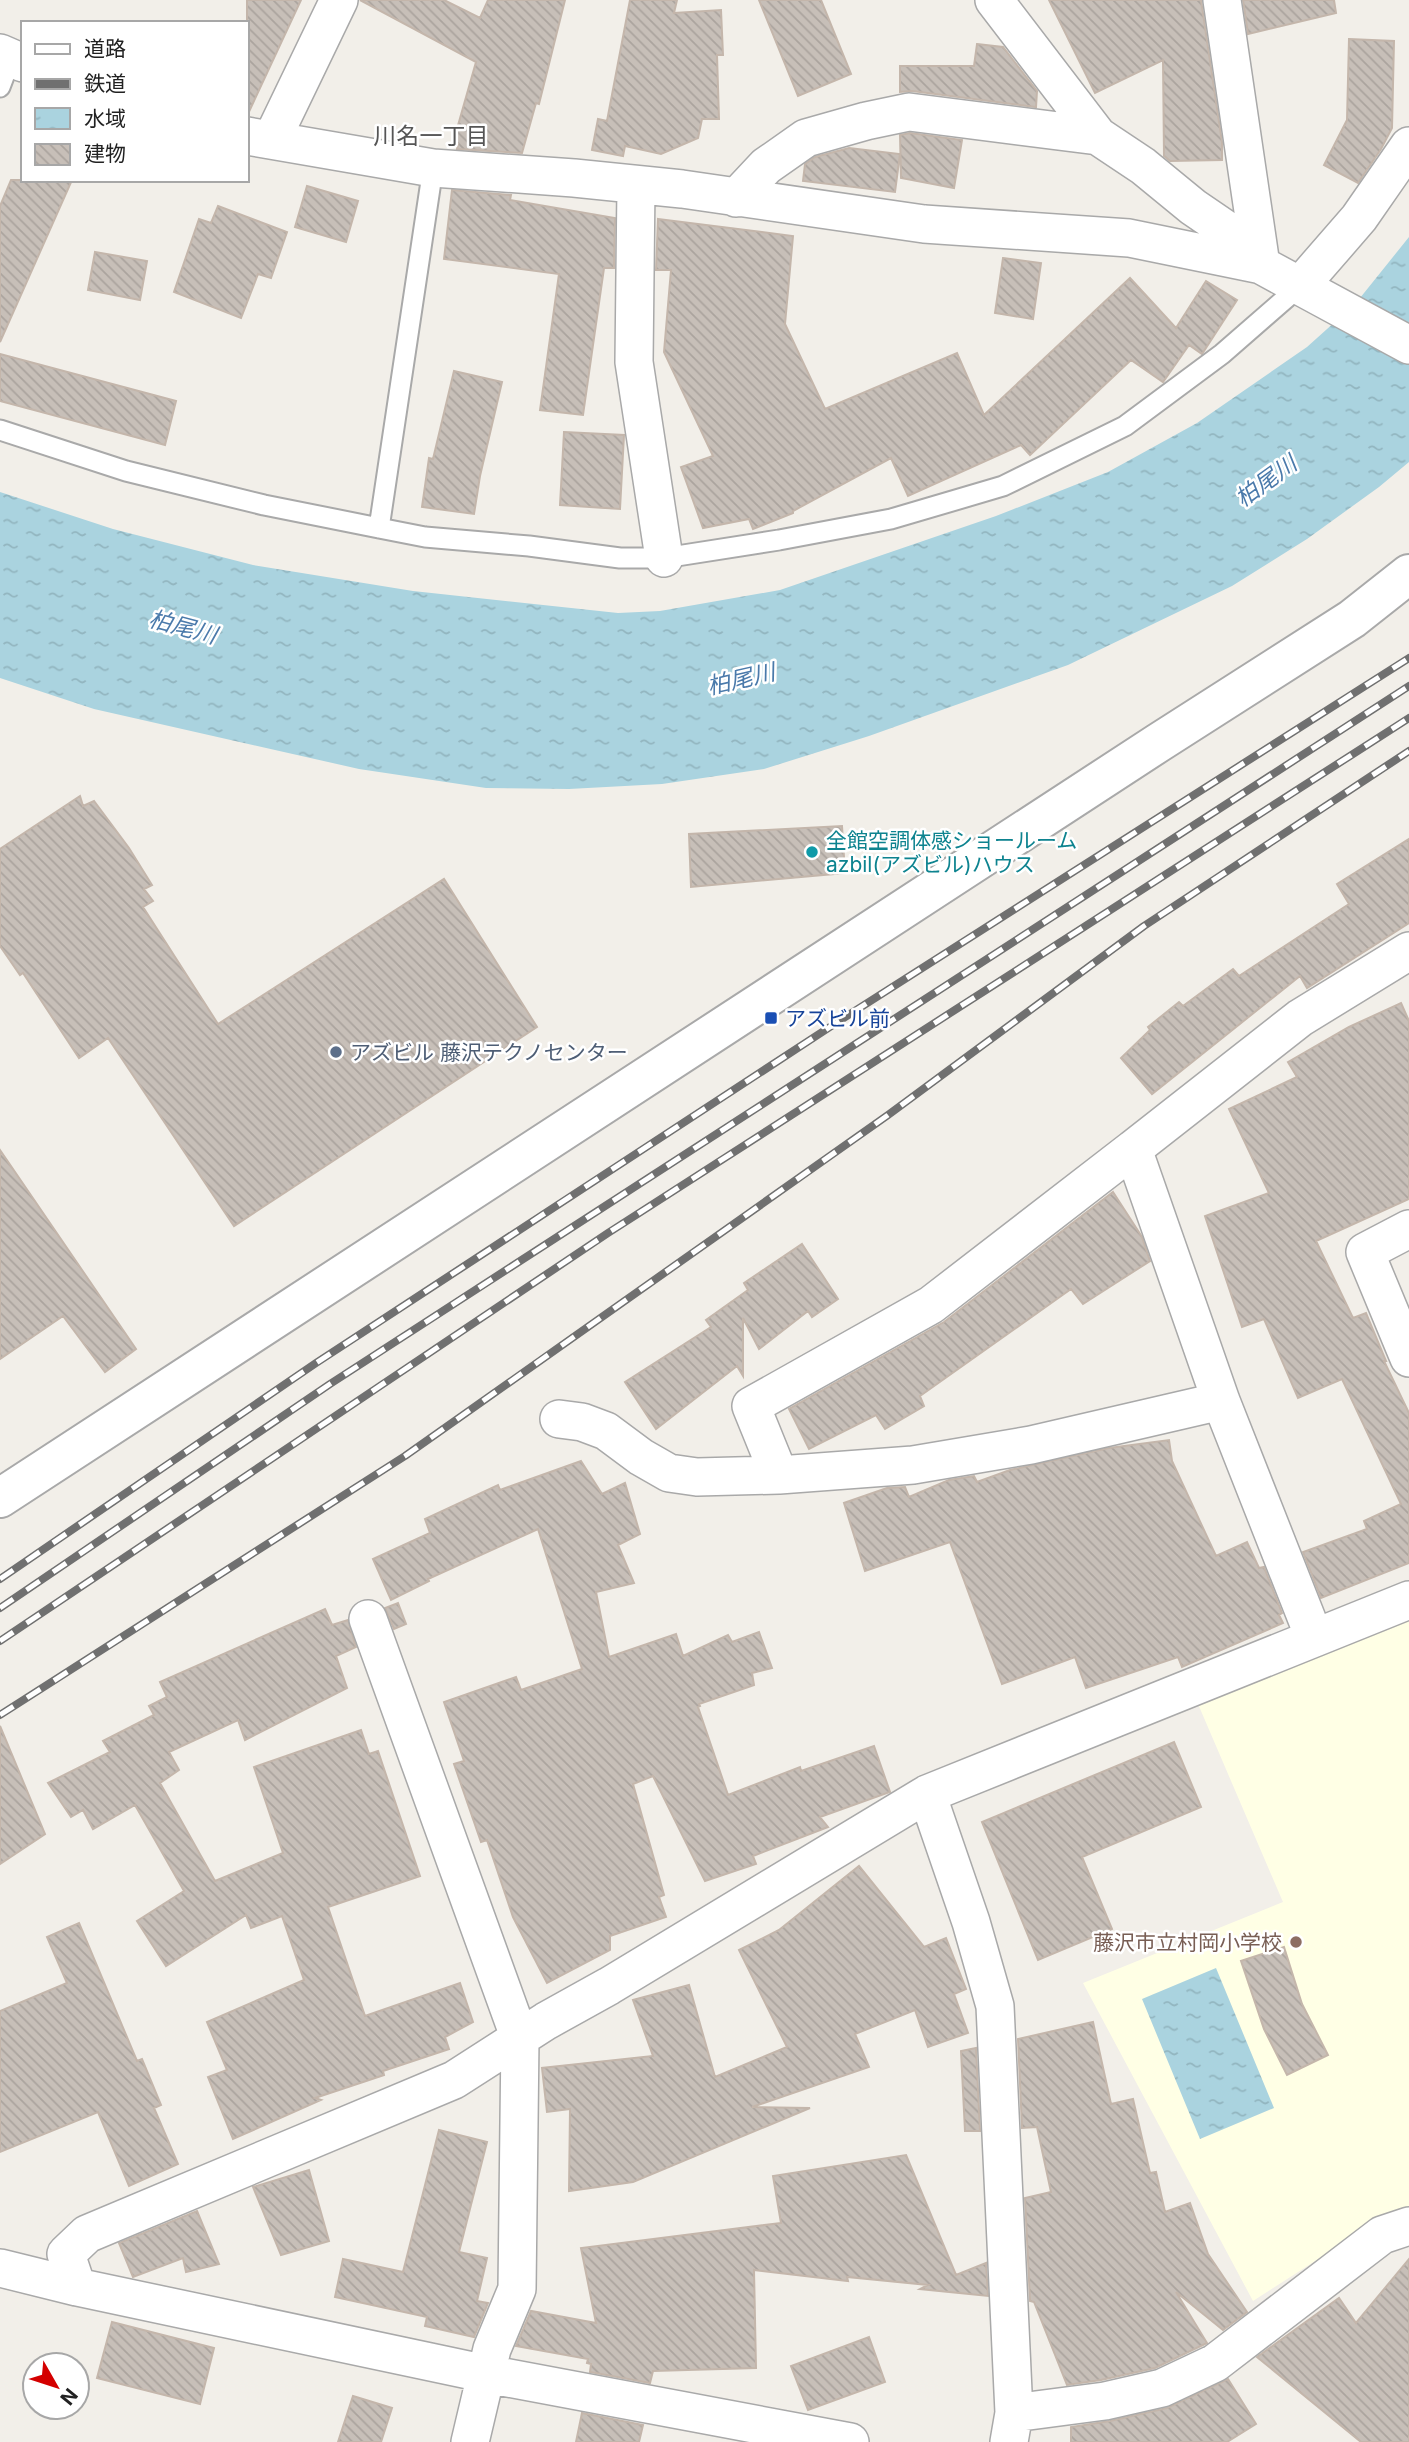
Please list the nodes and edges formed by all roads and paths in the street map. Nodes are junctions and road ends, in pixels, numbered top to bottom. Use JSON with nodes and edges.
{"nodes":[{"id":1,"x":339,"y":0,"type":"edge"},
{"id":2,"x":994,"y":0,"type":"edge"},
{"id":3,"x":1222,"y":0,"type":"edge"},
{"id":4,"x":1098,"y":136,"type":"junction"},
{"id":5,"x":259,"y":137,"type":"edge"},
{"id":6,"x":1409,"y":146,"type":"edge"},
{"id":7,"x":433,"y":168,"type":"junction"},
{"id":8,"x":636,"y":185,"type":"junction"},
{"id":9,"x":736,"y":198,"type":"junction"},
{"id":10,"x":1260,"y":258,"type":"junction"},
{"id":11,"x":1303,"y":288,"type":"junction"},
{"id":12,"x":1409,"y":345,"type":"edge"},
{"id":13,"x":0,"y":430,"type":"edge"},
{"id":14,"x":379,"y":528,"type":"junction"},
{"id":15,"x":664,"y":558,"type":"junction"},
{"id":16,"x":1409,"y":574,"type":"edge"},
{"id":17,"x":1409,"y":951,"type":"edge"},
{"id":18,"x":1133,"y":1149,"type":"junction"},
{"id":19,"x":1409,"y":1229,"type":"edge"},
{"id":20,"x":1409,"y":1358,"type":"edge"},
{"id":21,"x":1221,"y":1401,"type":"junction"},
{"id":22,"x":559,"y":1419,"type":"dead end"},
{"id":23,"x":779,"y":1475,"type":"junction"},
{"id":24,"x":0,"y":1498,"type":"edge"},
{"id":25,"x":1409,"y":1600,"type":"edge"},
{"id":26,"x":368,"y":1619,"type":"dead end"},
{"id":27,"x":1314,"y":1637,"type":"junction"},
{"id":28,"x":927,"y":1794,"type":"junction"},
{"id":29,"x":520,"y":2039,"type":"junction"},
{"id":30,"x":1409,"y":2226,"type":"edge"},
{"id":31,"x":0,"y":2268,"type":"edge"},
{"id":32,"x":76,"y":2287,"type":"junction"},
{"id":33,"x":487,"y":2374,"type":"junction"},
{"id":34,"x":1012,"y":2427,"type":"edge"},
{"id":35,"x":470,"y":2442,"type":"edge"},
{"id":36,"x":850,"y":2442,"type":"edge"}],
"edges":[{"from":1,"to":5,"type":"street"},
{"from":2,"to":4,"type":"street"},
{"from":3,"to":10,"type":"street"},
{"from":4,"to":9,"type":"street"},
{"from":4,"to":10,"type":"street"},
{"from":5,"to":7,"type":"street"},
{"from":6,"to":11,"type":"street"},
{"from":7,"to":8,"type":"street"},
{"from":7,"to":14,"type":"lane"},
{"from":8,"to":9,"type":"street"},
{"from":8,"to":15,"type":"street"},
{"from":9,"to":10,"type":"street"},
{"from":10,"to":11,"type":"street"},
{"from":11,"to":12,"type":"street"},
{"from":11,"to":15,"type":"lane"},
{"from":13,"to":14,"type":"lane"},
{"from":14,"to":15,"type":"lane"},
{"from":16,"to":24,"type":"street"},
{"from":17,"to":18,"type":"street"},
{"from":18,"to":21,"type":"street"},
{"from":18,"to":23,"type":"street"},
{"from":19,"to":20,"type":"street"},
{"from":21,"to":23,"type":"street"},
{"from":21,"to":27,"type":"street"},
{"from":22,"to":23,"type":"street"},
{"from":25,"to":27,"type":"street"},
{"from":26,"to":29,"type":"street"},
{"from":27,"to":28,"type":"street"},
{"from":28,"to":29,"type":"street"},
{"from":28,"to":34,"type":"street"},
{"from":29,"to":32,"type":"street"},
{"from":29,"to":33,"type":"street"},
{"from":30,"to":34,"type":"street"},
{"from":31,"to":32,"type":"street"},
{"from":32,"to":33,"type":"street"},
{"from":33,"to":35,"type":"street"},
{"from":33,"to":36,"type":"street"}]}
